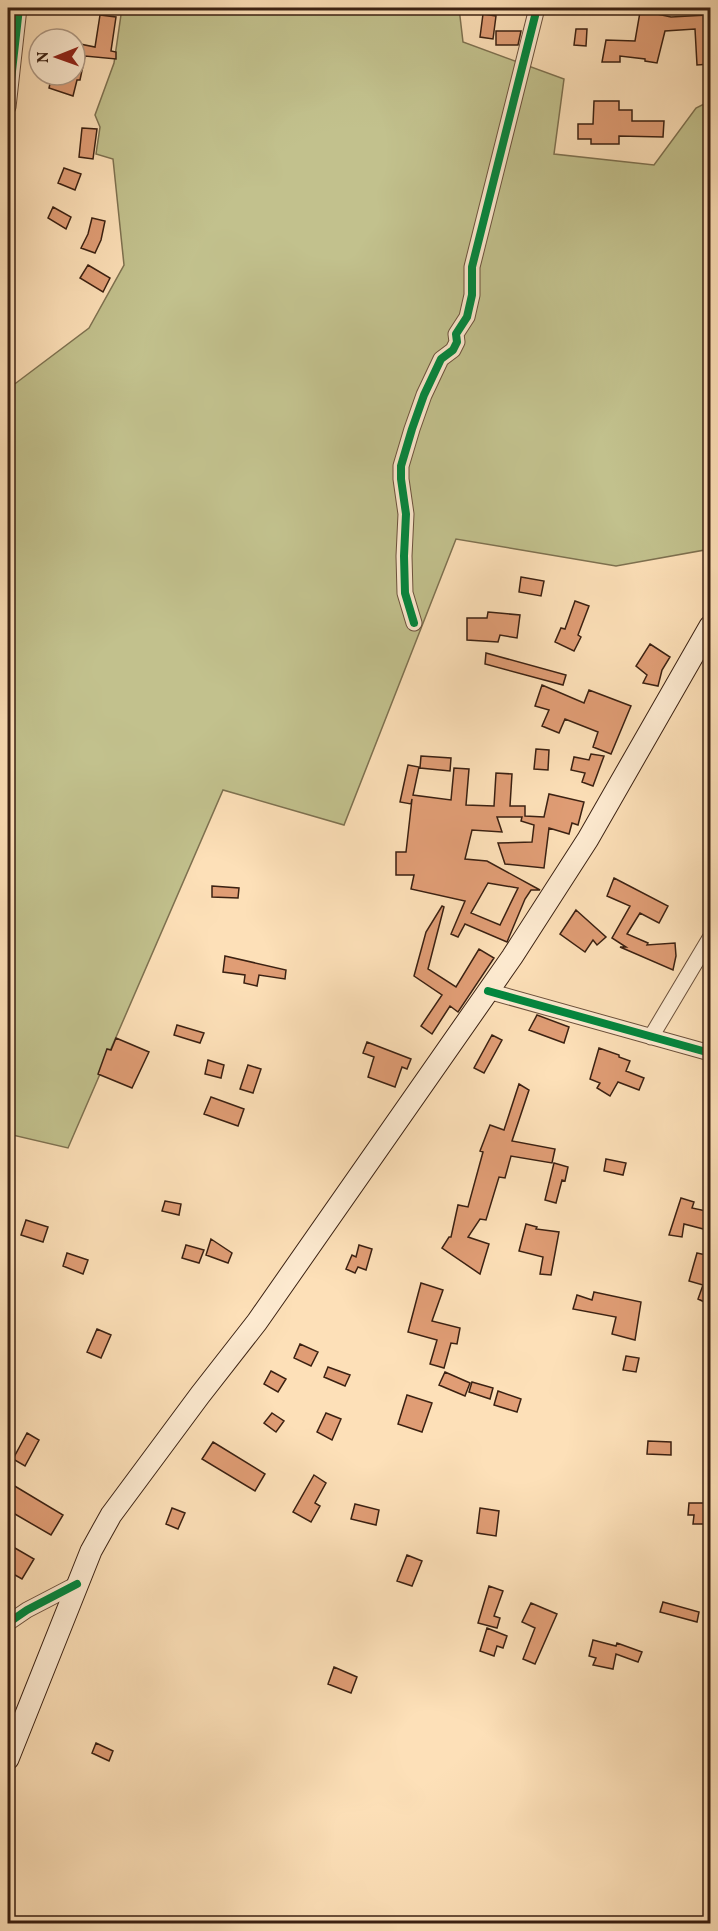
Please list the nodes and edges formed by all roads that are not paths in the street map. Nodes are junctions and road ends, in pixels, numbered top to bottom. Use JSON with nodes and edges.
{"nodes":[{"id":1,"x":19,"y":8,"type":"edge"},
{"id":2,"x":537,"y":8,"type":"edge"},
{"id":3,"x":8,"y":107,"type":"edge"},
{"id":4,"x":414,"y":623,"type":"dead end"},
{"id":5,"x":711,"y":626,"type":"edge"},
{"id":6,"x":711,"y":938,"type":"edge"},
{"id":7,"x":488,"y":991,"type":"junction"},
{"id":8,"x":651,"y":1037,"type":"junction"},
{"id":9,"x":711,"y":1053,"type":"edge"},
{"id":10,"x":77,"y":1584,"type":"junction"},
{"id":11,"x":8,"y":1623,"type":"edge"},
{"id":12,"x":8,"y":1759,"type":"edge"}],
"edges":[{"from":1,"to":3,"type":"street"},
{"from":2,"to":4,"type":"street"},
{"from":5,"to":7,"type":"main road"},
{"from":6,"to":8,"type":"street"},
{"from":7,"to":8,"type":"street"},
{"from":7,"to":10,"type":"main road"},
{"from":8,"to":9,"type":"street"},
{"from":10,"to":11,"type":"street"},
{"from":10,"to":12,"type":"main road"}]}
